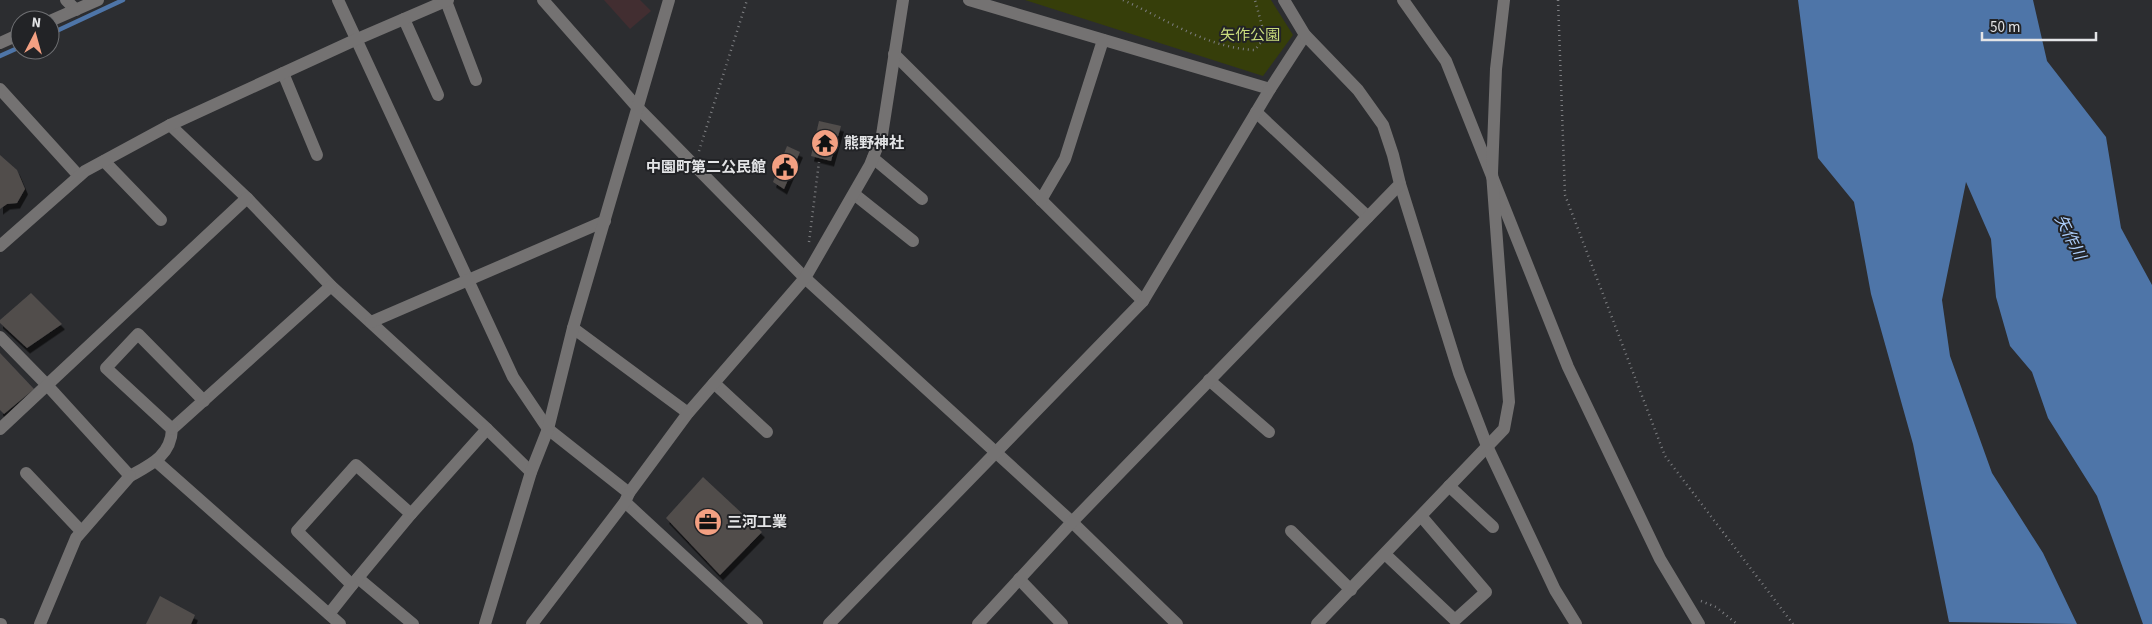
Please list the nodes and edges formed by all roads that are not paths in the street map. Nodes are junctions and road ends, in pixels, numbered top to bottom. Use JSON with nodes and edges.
{"nodes":[{"id":1,"x":66,"y":0,"type":"edge"},
{"id":2,"x":98,"y":0,"type":"edge"},
{"id":3,"x":338,"y":0,"type":"edge"},
{"id":4,"x":447,"y":0,"type":"edge"},
{"id":5,"x":543,"y":0,"type":"edge"},
{"id":6,"x":669,"y":0,"type":"edge"},
{"id":7,"x":903,"y":0,"type":"edge"},
{"id":8,"x":969,"y":0,"type":"edge"},
{"id":9,"x":1284,"y":0,"type":"edge"},
{"id":10,"x":1403,"y":0,"type":"edge"},
{"id":11,"x":1504,"y":0,"type":"edge"},
{"id":12,"x":76,"y":10,"type":"junction"},
{"id":13,"x":60,"y":17,"type":"edge"},
{"id":14,"x":404,"y":19,"type":"junction"},
{"id":15,"x":1305,"y":35,"type":"junction"},
{"id":16,"x":355,"y":40,"type":"junction"},
{"id":17,"x":1103,"y":40,"type":"junction"},
{"id":18,"x":894,"y":54,"type":"junction"},
{"id":19,"x":283,"y":73,"type":"junction"},
{"id":20,"x":476,"y":80,"type":"dead end"},
{"id":21,"x":0,"y":89,"type":"edge"},
{"id":22,"x":1270,"y":89,"type":"junction"},
{"id":23,"x":438,"y":95,"type":"dead end"},
{"id":24,"x":638,"y":108,"type":"junction"},
{"id":25,"x":1256,"y":112,"type":"junction"},
{"id":26,"x":170,"y":125,"type":"junction"},
{"id":27,"x":317,"y":155,"type":"dead end"},
{"id":28,"x":873,"y":158,"type":"junction"},
{"id":29,"x":104,"y":161,"type":"junction"},
{"id":30,"x":1492,"y":174,"type":"junction"},
{"id":31,"x":79,"y":176,"type":"junction"},
{"id":32,"x":1400,"y":184,"type":"junction"},
{"id":33,"x":854,"y":194,"type":"junction"},
{"id":34,"x":246,"y":198,"type":"junction"},
{"id":35,"x":922,"y":199,"type":"dead end"},
{"id":36,"x":1041,"y":200,"type":"junction"},
{"id":37,"x":1368,"y":217,"type":"junction"},
{"id":38,"x":160,"y":220,"type":"dead end"},
{"id":39,"x":605,"y":221,"type":"junction"},
{"id":40,"x":913,"y":241,"type":"dead end"},
{"id":41,"x":0,"y":246,"type":"edge"},
{"id":42,"x":805,"y":278,"type":"junction"},
{"id":43,"x":468,"y":280,"type":"junction"},
{"id":44,"x":331,"y":286,"type":"junction"},
{"id":45,"x":1143,"y":301,"type":"junction"},
{"id":46,"x":371,"y":322,"type":"junction"},
{"id":47,"x":574,"y":328,"type":"junction"},
{"id":48,"x":0,"y":337,"type":"edge"},
{"id":49,"x":1209,"y":380,"type":"junction"},
{"id":50,"x":714,"y":383,"type":"junction"},
{"id":51,"x":47,"y":385,"type":"junction"},
{"id":52,"x":204,"y":400,"type":"junction"},
{"id":53,"x":688,"y":413,"type":"junction"},
{"id":54,"x":548,"y":428,"type":"junction"},
{"id":55,"x":0,"y":429,"type":"edge"},
{"id":56,"x":172,"y":429,"type":"junction"},
{"id":57,"x":488,"y":429,"type":"junction"},
{"id":58,"x":767,"y":432,"type":"dead end"},
{"id":59,"x":1269,"y":432,"type":"dead end"},
{"id":60,"x":1486,"y":446,"type":"junction"},
{"id":61,"x":996,"y":452,"type":"junction"},
{"id":62,"x":157,"y":462,"type":"junction"},
{"id":63,"x":531,"y":472,"type":"junction"},
{"id":64,"x":26,"y":473,"type":"dead end"},
{"id":65,"x":130,"y":476,"type":"junction"},
{"id":66,"x":1449,"y":486,"type":"junction"},
{"id":67,"x":627,"y":498,"type":"junction"},
{"id":68,"x":411,"y":514,"type":"junction"},
{"id":69,"x":1420,"y":516,"type":"junction"},
{"id":70,"x":1072,"y":522,"type":"junction"},
{"id":71,"x":1493,"y":527,"type":"dead end"},
{"id":72,"x":1291,"y":531,"type":"dead end"},
{"id":73,"x":81,"y":532,"type":"junction"},
{"id":74,"x":1385,"y":554,"type":"junction"},
{"id":75,"x":1019,"y":580,"type":"junction"},
{"id":76,"x":355,"y":582,"type":"junction"},
{"id":77,"x":1351,"y":590,"type":"junction"},
{"id":78,"x":330,"y":614,"type":"junction"},
{"id":79,"x":40,"y":624,"type":"edge"},
{"id":80,"x":340,"y":624,"type":"edge"},
{"id":81,"x":414,"y":624,"type":"edge"},
{"id":82,"x":485,"y":624,"type":"edge"},
{"id":83,"x":532,"y":624,"type":"edge"},
{"id":84,"x":757,"y":624,"type":"edge"},
{"id":85,"x":829,"y":624,"type":"edge"},
{"id":86,"x":978,"y":624,"type":"edge"},
{"id":87,"x":1062,"y":624,"type":"edge"},
{"id":88,"x":1177,"y":624,"type":"edge"},
{"id":89,"x":1317,"y":624,"type":"edge"},
{"id":90,"x":1576,"y":624,"type":"edge"},
{"id":91,"x":1699,"y":624,"type":"edge"}],
"edges":[{"from":1,"to":12,"type":"street"},
{"from":2,"to":12,"type":"street"},
{"from":3,"to":16,"type":"street"},
{"from":4,"to":14,"type":"street"},
{"from":4,"to":20,"type":"street"},
{"from":5,"to":24,"type":"street"},
{"from":6,"to":24,"type":"street"},
{"from":7,"to":18,"type":"street"},
{"from":8,"to":17,"type":"street"},
{"from":9,"to":15,"type":"street"},
{"from":10,"to":30,"type":"street"},
{"from":11,"to":30,"type":"street"},
{"from":12,"to":13,"type":"street"},
{"from":14,"to":16,"type":"street"},
{"from":14,"to":23,"type":"street"},
{"from":15,"to":22,"type":"street"},
{"from":15,"to":32,"type":"street"},
{"from":16,"to":19,"type":"street"},
{"from":16,"to":43,"type":"street"},
{"from":17,"to":22,"type":"street"},
{"from":17,"to":36,"type":"street"},
{"from":18,"to":28,"type":"street"},
{"from":18,"to":36,"type":"street"},
{"from":19,"to":26,"type":"street"},
{"from":19,"to":27,"type":"street"},
{"from":21,"to":31,"type":"street"},
{"from":22,"to":25,"type":"street"},
{"from":24,"to":39,"type":"street"},
{"from":24,"to":42,"type":"street"},
{"from":25,"to":37,"type":"street"},
{"from":25,"to":45,"type":"street"},
{"from":26,"to":29,"type":"street"},
{"from":26,"to":34,"type":"street"},
{"from":28,"to":33,"type":"street"},
{"from":28,"to":35,"type":"street"},
{"from":29,"to":31,"type":"street"},
{"from":29,"to":38,"type":"street"},
{"from":30,"to":60,"type":"street"},
{"from":30,"to":91,"type":"street"},
{"from":31,"to":41,"type":"street"},
{"from":32,"to":37,"type":"street"},
{"from":32,"to":60,"type":"street"},
{"from":33,"to":40,"type":"street"},
{"from":33,"to":42,"type":"street"},
{"from":34,"to":44,"type":"street"},
{"from":34,"to":51,"type":"street"},
{"from":36,"to":45,"type":"street"},
{"from":37,"to":49,"type":"street"},
{"from":39,"to":43,"type":"street"},
{"from":39,"to":47,"type":"street"},
{"from":42,"to":50,"type":"street"},
{"from":42,"to":61,"type":"street"},
{"from":43,"to":46,"type":"street"},
{"from":43,"to":54,"type":"street"},
{"from":44,"to":46,"type":"street"},
{"from":44,"to":52,"type":"street"},
{"from":45,"to":61,"type":"street"},
{"from":46,"to":57,"type":"street"},
{"from":47,"to":53,"type":"street"},
{"from":47,"to":54,"type":"street"},
{"from":48,"to":51,"type":"street"},
{"from":49,"to":59,"type":"street"},
{"from":49,"to":70,"type":"street"},
{"from":50,"to":53,"type":"street"},
{"from":50,"to":58,"type":"street"},
{"from":51,"to":55,"type":"street"},
{"from":51,"to":65,"type":"street"},
{"from":52,"to":56,"type":"street"},
{"from":52,"to":56,"type":"street"},
{"from":53,"to":67,"type":"street"},
{"from":54,"to":63,"type":"street"},
{"from":54,"to":67,"type":"street"},
{"from":56,"to":62,"type":"street"},
{"from":57,"to":63,"type":"street"},
{"from":57,"to":68,"type":"street"},
{"from":60,"to":66,"type":"street"},
{"from":60,"to":90,"type":"street"},
{"from":61,"to":70,"type":"street"},
{"from":61,"to":85,"type":"street"},
{"from":62,"to":65,"type":"street"},
{"from":62,"to":78,"type":"street"},
{"from":63,"to":82,"type":"street"},
{"from":64,"to":73,"type":"street"},
{"from":65,"to":73,"type":"street"},
{"from":66,"to":69,"type":"street"},
{"from":66,"to":71,"type":"street"},
{"from":67,"to":83,"type":"street"},
{"from":67,"to":84,"type":"street"},
{"from":68,"to":76,"type":"street"},
{"from":68,"to":76,"type":"street"},
{"from":69,"to":74,"type":"street"},
{"from":69,"to":74,"type":"street"},
{"from":70,"to":75,"type":"street"},
{"from":70,"to":88,"type":"street"},
{"from":72,"to":77,"type":"street"},
{"from":73,"to":79,"type":"street"},
{"from":74,"to":77,"type":"street"},
{"from":75,"to":86,"type":"street"},
{"from":75,"to":87,"type":"street"},
{"from":76,"to":78,"type":"street"},
{"from":76,"to":81,"type":"street"},
{"from":77,"to":89,"type":"street"},
{"from":78,"to":80,"type":"street"}]}
